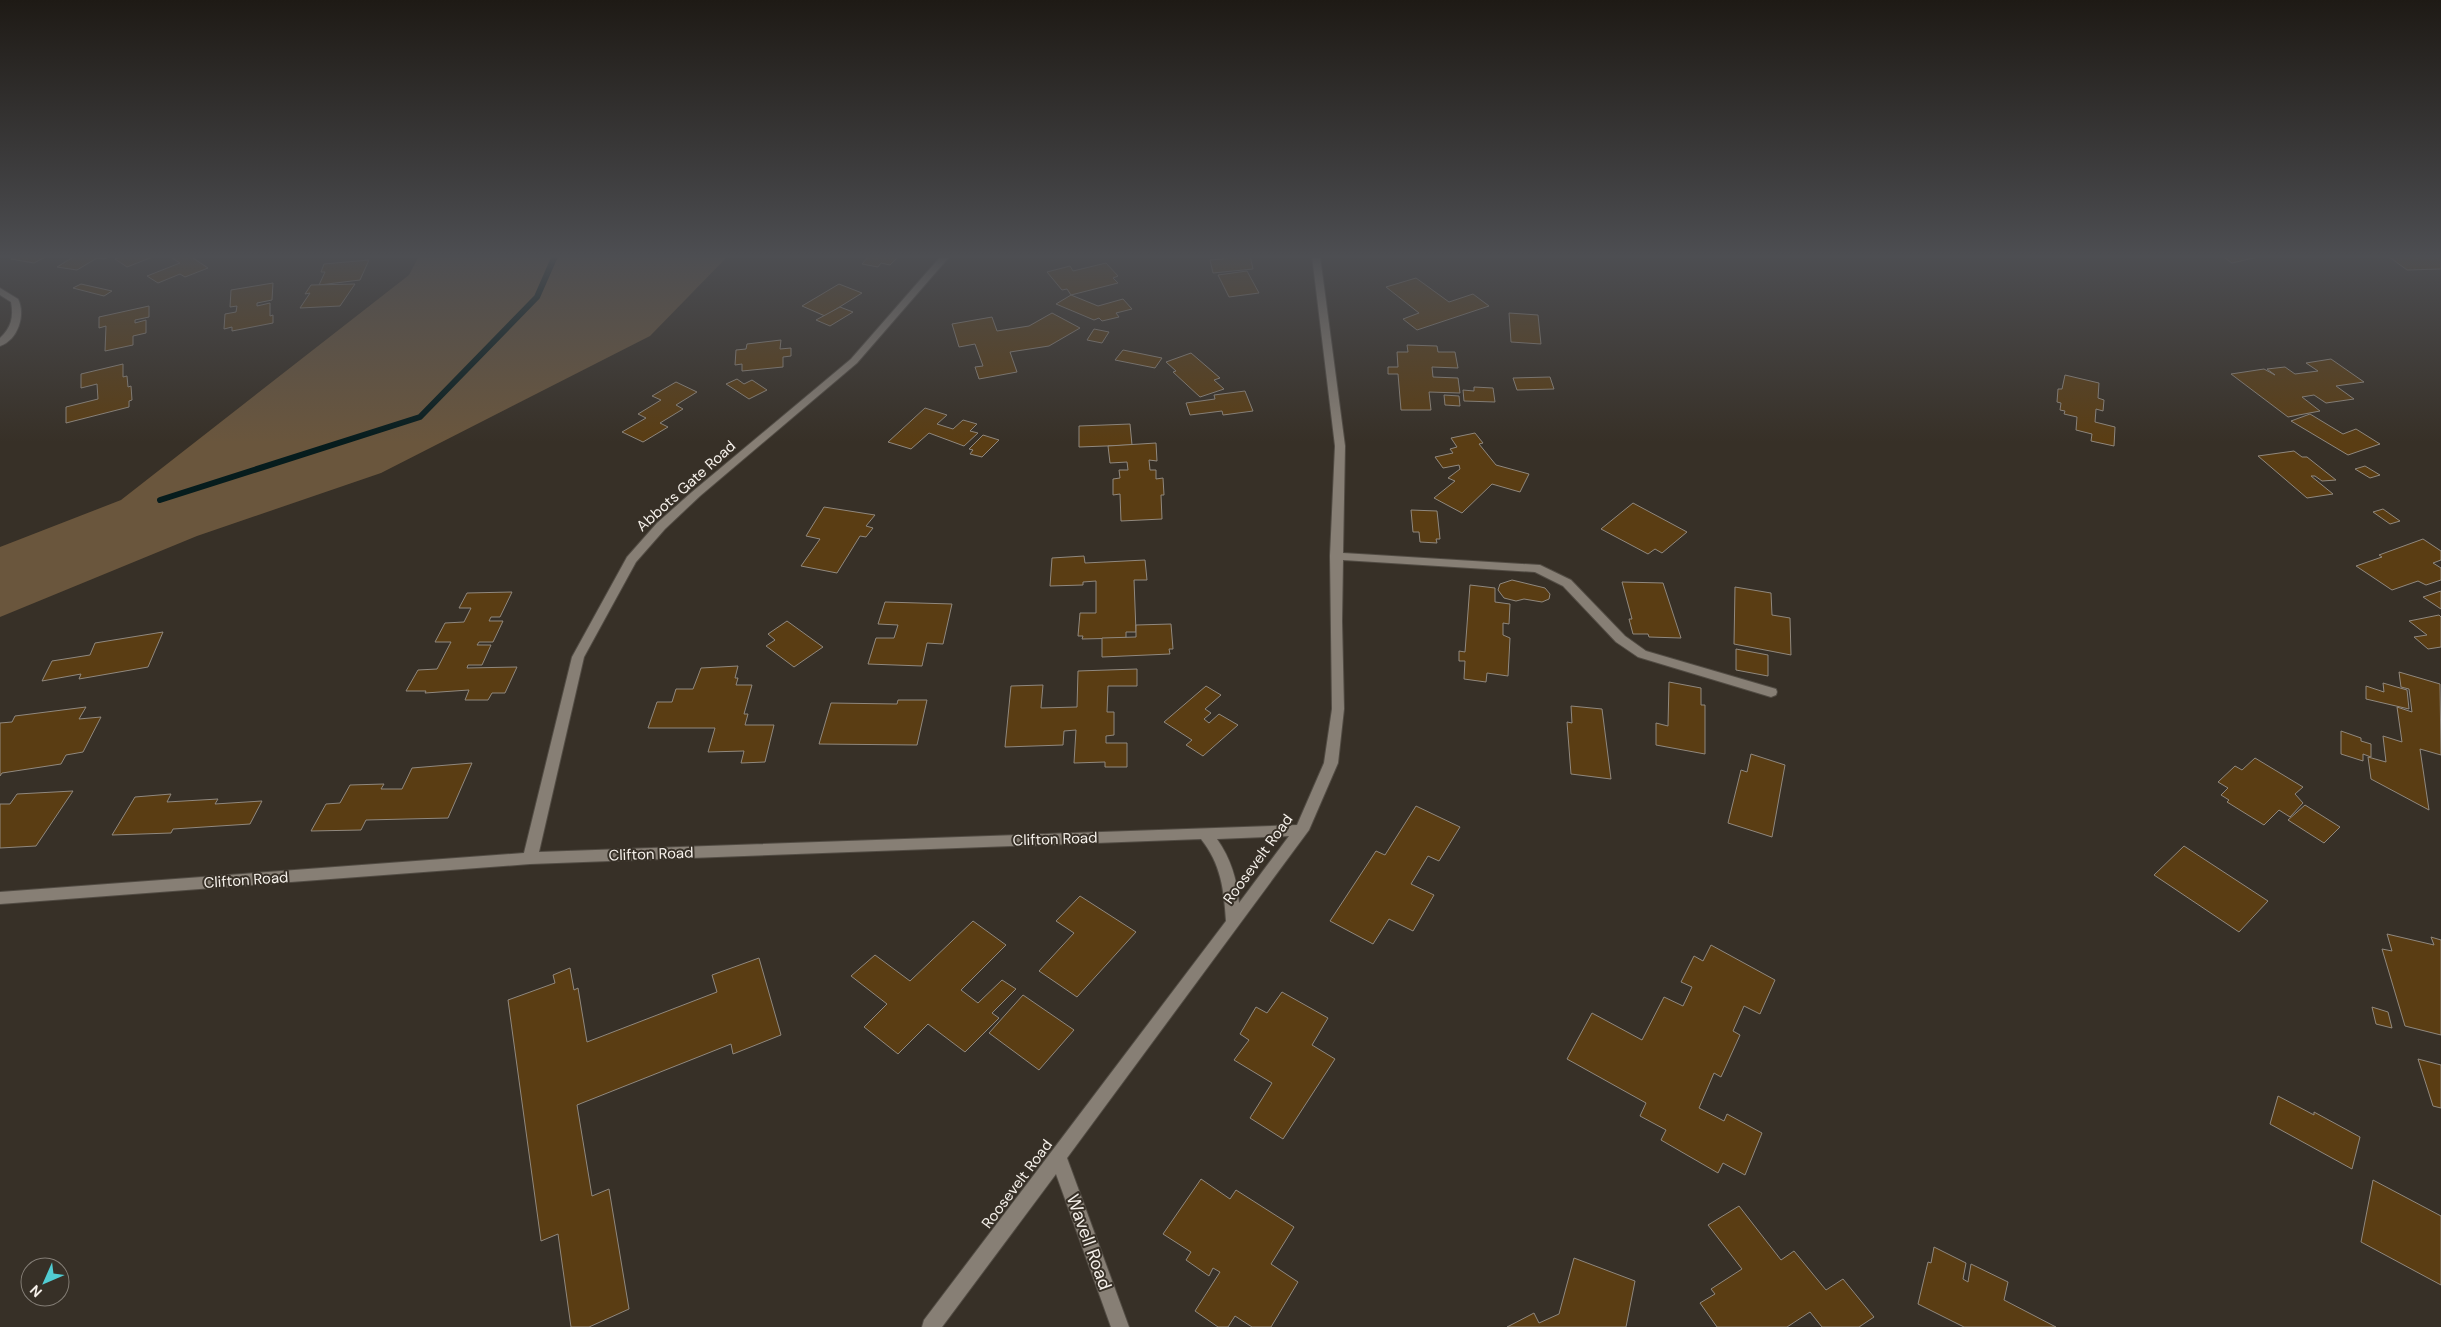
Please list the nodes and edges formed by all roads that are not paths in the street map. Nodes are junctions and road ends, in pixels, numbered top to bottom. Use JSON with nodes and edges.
{"nodes":[{"id":1,"x":17,"y":318,"type":"edge"},
{"id":2,"x":892,"y":318,"type":"edge"},
{"id":3,"x":1324,"y":318,"type":"edge"},
{"id":4,"x":0,"y":343,"type":"edge"},
{"id":5,"x":1336,"y":556,"type":"junction"},
{"id":6,"x":1771,"y":692,"type":"dead end"},
{"id":7,"x":1302,"y":830,"type":"junction"},
{"id":8,"x":1204,"y":833,"type":"junction"},
{"id":9,"x":530,"y":858,"type":"junction"},
{"id":10,"x":0,"y":898,"type":"edge"},
{"id":11,"x":1233,"y":921,"type":"junction"},
{"id":12,"x":1058,"y":1157,"type":"junction"},
{"id":13,"x":931,"y":1327,"type":"edge"},
{"id":14,"x":1120,"y":1327,"type":"edge"}],
"edges":[{"from":1,"to":4,"type":"street"},
{"from":2,"to":9,"type":"street","name":"Abbots Gate Road"},
{"from":3,"to":5,"type":"street","name":"Roosevelt Road"},
{"from":5,"to":6,"type":"street"},
{"from":5,"to":7,"type":"street","name":"Roosevelt Road"},
{"from":7,"to":8,"type":"street","name":"Clifton Road"},
{"from":7,"to":11,"type":"street","name":"Roosevelt Road"},
{"from":8,"to":9,"type":"street","name":"Clifton Road"},
{"from":8,"to":11,"type":"street"},
{"from":9,"to":10,"type":"street","name":"Clifton Road"},
{"from":11,"to":12,"type":"street","name":"Roosevelt Road"},
{"from":12,"to":13,"type":"street","name":"Roosevelt Road"},
{"from":12,"to":14,"type":"street","name":"Wavell Road"}]}
